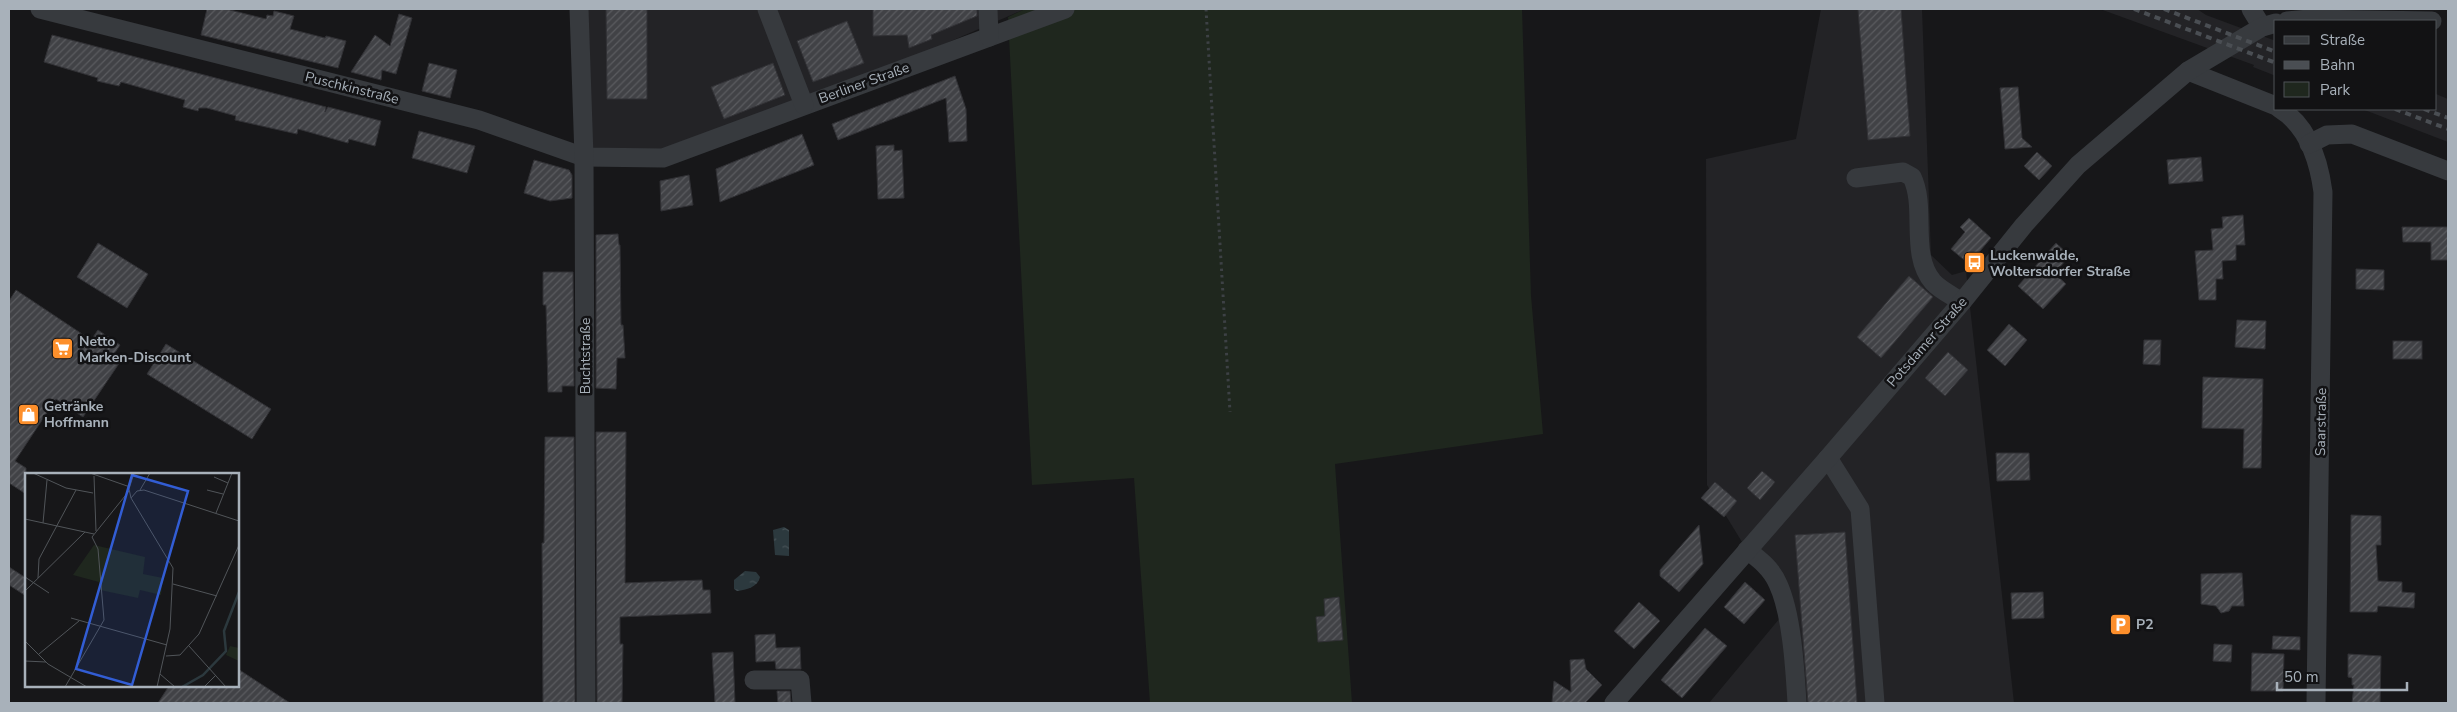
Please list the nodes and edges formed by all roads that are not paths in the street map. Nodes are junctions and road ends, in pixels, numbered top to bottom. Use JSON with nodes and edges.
{"nodes":[{"id":1,"x":40,"y":9,"type":"edge"},
{"id":2,"x":579,"y":9,"type":"edge"},
{"id":3,"x":767,"y":9,"type":"edge"},
{"id":4,"x":988,"y":9,"type":"edge"},
{"id":5,"x":1064,"y":9,"type":"edge"},
{"id":6,"x":2251,"y":9,"type":"edge"},
{"id":7,"x":2308,"y":14,"type":"edge"},
{"id":8,"x":2291,"y":20,"type":"edge"},
{"id":9,"x":2416,"y":20,"type":"edge"},
{"id":10,"x":2269,"y":25,"type":"edge"},
{"id":11,"x":989,"y":37,"type":"junction"},
{"id":12,"x":2188,"y":71,"type":"junction"},
{"id":13,"x":804,"y":105,"type":"junction"},
{"id":14,"x":2274,"y":105,"type":"edge"},
{"id":15,"x":2281,"y":110,"type":"edge"},
{"id":16,"x":2309,"y":144,"type":"junction"},
{"id":17,"x":584,"y":157,"type":"junction"},
{"id":18,"x":663,"y":158,"type":"joint"},
{"id":19,"x":2448,"y":171,"type":"edge"},
{"id":20,"x":1856,"y":178,"type":"dead end"},
{"id":21,"x":1962,"y":302,"type":"junction"},
{"id":22,"x":1828,"y":458,"type":"junction"},
{"id":23,"x":1747,"y":550,"type":"junction"},
{"id":24,"x":754,"y":680,"type":"dead end"},
{"id":25,"x":586,"y":703,"type":"edge"},
{"id":26,"x":802,"y":703,"type":"edge"},
{"id":27,"x":1614,"y":703,"type":"edge"},
{"id":28,"x":1797,"y":703,"type":"edge"},
{"id":29,"x":1875,"y":703,"type":"edge"},
{"id":30,"x":2316,"y":703,"type":"edge"}],
"edges":[{"from":1,"to":17,"type":"street","name":"Puschkinstraße"},
{"from":2,"to":17,"type":"street","name":"Buchtstraße"},
{"from":3,"to":13,"type":"street"},
{"from":4,"to":11,"type":"street"},
{"from":5,"to":11,"type":"street","name":"Berliner Straße"},
{"from":6,"to":10,"type":"street"},
{"from":7,"to":8,"type":"street"},
{"from":7,"to":9,"type":"street"},
{"from":10,"to":12,"type":"street","name":"Potsdamer Straße"},
{"from":11,"to":13,"type":"street","name":"Berliner Straße"},
{"from":12,"to":14,"type":"street"},
{"from":12,"to":21,"type":"street","name":"Potsdamer Straße"},
{"from":13,"to":18,"type":"street","name":"Berliner Straße"},
{"from":15,"to":16,"type":"street","name":"Saarstraße"},
{"from":16,"to":19,"type":"street"},
{"from":16,"to":30,"type":"street","name":"Saarstraße"},
{"from":17,"to":18,"type":"street","name":"Puschkinstraße"},
{"from":17,"to":25,"type":"street","name":"Buchtstraße"},
{"from":20,"to":21,"type":"street"},
{"from":21,"to":22,"type":"street","name":"Potsdamer Straße"},
{"from":22,"to":23,"type":"street","name":"Potsdamer Straße"},
{"from":22,"to":29,"type":"street"},
{"from":23,"to":27,"type":"street","name":"Potsdamer Straße"},
{"from":23,"to":28,"type":"street"},
{"from":24,"to":26,"type":"street"}]}
